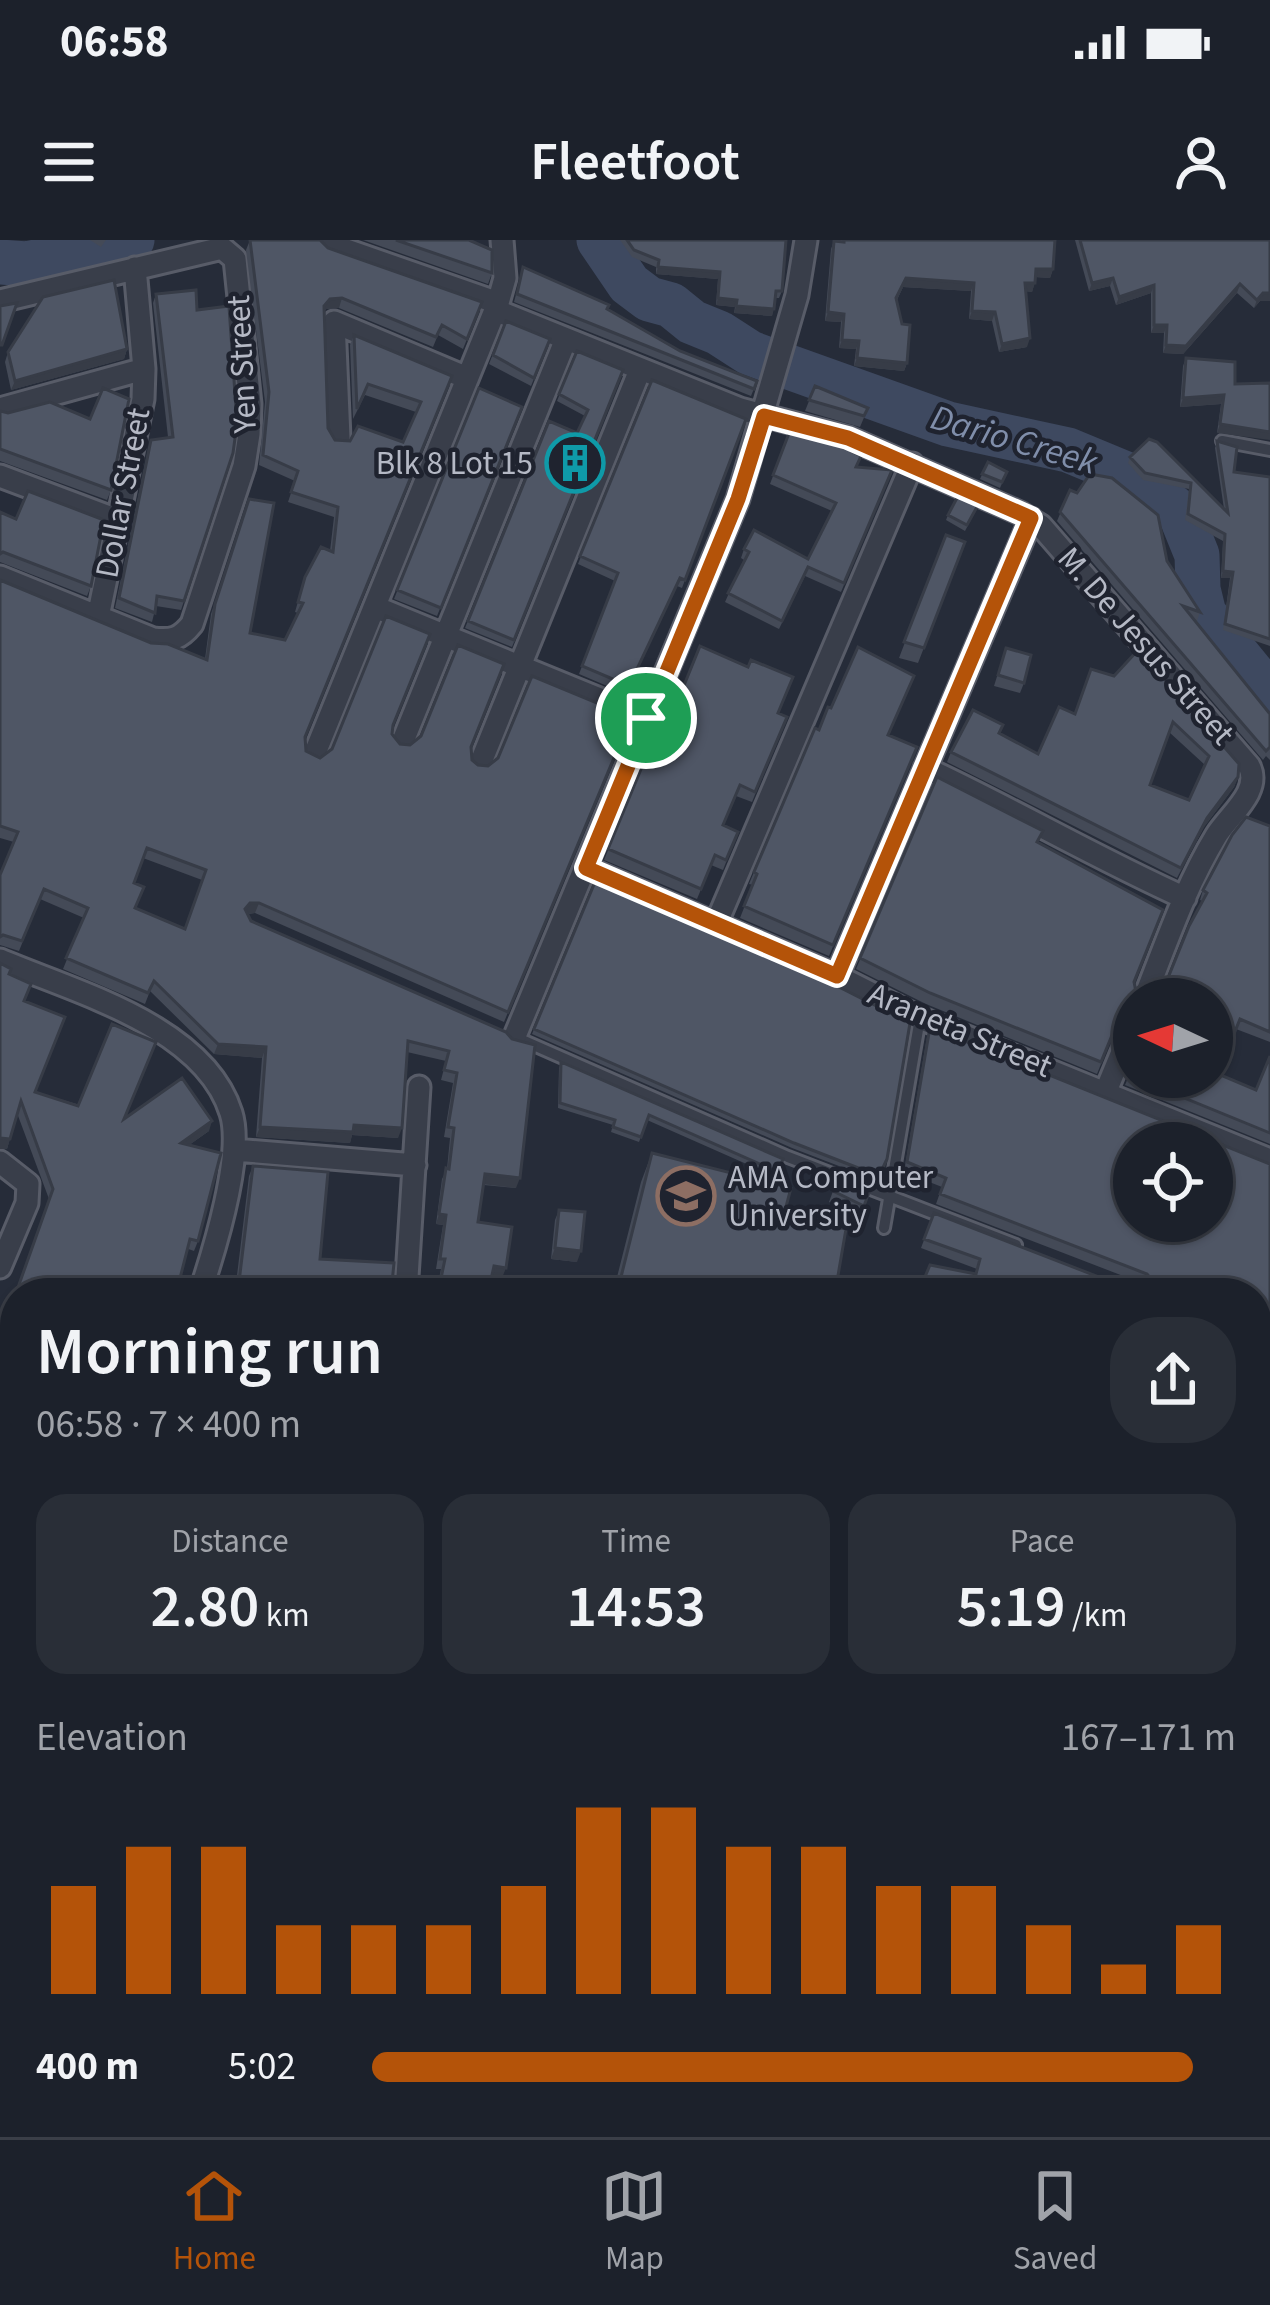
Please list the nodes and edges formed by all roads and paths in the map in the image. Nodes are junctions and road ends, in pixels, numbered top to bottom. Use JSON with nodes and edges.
{"nodes":[{"id":1,"x":502,"y":240,"type":"edge"},
{"id":2,"x":806,"y":240,"type":"edge"},
{"id":3,"x":329,"y":244,"type":"edge"},
{"id":4,"x":135,"y":268,"type":"junction"},
{"id":5,"x":0,"y":301,"type":"edge"},
{"id":6,"x":496,"y":306,"type":"junction"},
{"id":7,"x":566,"y":340,"type":"junction"},
{"id":8,"x":144,"y":369,"type":"junction"},
{"id":9,"x":640,"y":370,"type":"junction"},
{"id":10,"x":467,"y":378,"type":"junction"},
{"id":11,"x":0,"y":410,"type":"edge"},
{"id":12,"x":764,"y":416,"type":"junction"},
{"id":13,"x":339,"y":438,"type":"edge"},
{"id":14,"x":1222,"y":441,"type":"edge"},
{"id":15,"x":1270,"y":450,"type":"edge"},
{"id":16,"x":912,"y":464,"type":"junction"},
{"id":17,"x":0,"y":476,"type":"edge"},
{"id":18,"x":1031,"y":518,"type":"junction"},
{"id":19,"x":117,"y":520,"type":"junction"},
{"id":20,"x":0,"y":577,"type":"edge"},
{"id":21,"x":375,"y":607,"type":"junction"},
{"id":22,"x":98,"y":617,"type":"junction"},
{"id":23,"x":445,"y":636,"type":"junction"},
{"id":24,"x":520,"y":667,"type":"junction"},
{"id":25,"x":646,"y":718,"type":"junction"},
{"id":26,"x":403,"y":741,"type":"edge"},
{"id":27,"x":315,"y":753,"type":"edge"},
{"id":28,"x":481,"y":763,"type":"edge"},
{"id":29,"x":926,"y":768,"type":"junction"},
{"id":30,"x":586,"y":868,"type":"junction"},
{"id":31,"x":1184,"y":898,"type":"junction"},
{"id":32,"x":716,"y":924,"type":"junction"},
{"id":33,"x":0,"y":961,"type":"edge"},
{"id":34,"x":837,"y":976,"type":"junction"},
{"id":35,"x":1152,"y":978,"type":"edge"},
{"id":36,"x":920,"y":1018,"type":"junction"},
{"id":37,"x":493,"y":1027,"type":"edge"},
{"id":38,"x":515,"y":1036,"type":"junction"},
{"id":39,"x":1113,"y":1074,"type":"edge"},
{"id":40,"x":419,"y":1087,"type":"dead end"},
{"id":41,"x":1106,"y":1091,"type":"junction"},
{"id":42,"x":234,"y":1150,"type":"junction"},
{"id":43,"x":1270,"y":1160,"type":"edge"},
{"id":44,"x":0,"y":1162,"type":"edge"},
{"id":45,"x":415,"y":1165,"type":"junction"},
{"id":46,"x":891,"y":1196,"type":"junction"},
{"id":47,"x":884,"y":1228,"type":"dead end"},
{"id":48,"x":1036,"y":1252,"type":"edge"},
{"id":49,"x":0,"y":1268,"type":"edge"},
{"id":50,"x":204,"y":1278,"type":"edge"},
{"id":51,"x":407,"y":1278,"type":"edge"}],
"edges":[{"from":1,"to":6,"type":"street"},
{"from":2,"to":12,"type":"street"},
{"from":3,"to":6,"type":"street","name":"M. De Jesus Street"},
{"from":4,"to":5,"type":"street"},
{"from":4,"to":8,"type":"street","name":"Dollar Street"},
{"from":4,"to":22,"type":"street","name":"Yen Street"},
{"from":6,"to":7,"type":"street","name":"M. De Jesus Street"},
{"from":6,"to":10,"type":"street"},
{"from":7,"to":9,"type":"street","name":"M. De Jesus Street"},
{"from":7,"to":23,"type":"street"},
{"from":8,"to":11,"type":"street"},
{"from":8,"to":19,"type":"street","name":"Dollar Street"},
{"from":9,"to":12,"type":"street","name":"M. De Jesus Street"},
{"from":9,"to":24,"type":"street"},
{"from":10,"to":13,"type":"street"},
{"from":10,"to":21,"type":"street"},
{"from":12,"to":16,"type":"street","name":"M. De Jesus Street"},
{"from":12,"to":25,"type":"street"},
{"from":14,"to":15,"type":"lane"},
{"from":16,"to":18,"type":"street","name":"M. De Jesus Street"},
{"from":16,"to":32,"type":"street"},
{"from":17,"to":19,"type":"street"},
{"from":18,"to":29,"type":"street"},
{"from":18,"to":31,"type":"street","name":"M. De Jesus Street"},
{"from":19,"to":22,"type":"street","name":"Dollar Street"},
{"from":20,"to":22,"type":"street"},
{"from":21,"to":23,"type":"street"},
{"from":21,"to":27,"type":"street"},
{"from":23,"to":24,"type":"street"},
{"from":23,"to":26,"type":"street"},
{"from":24,"to":25,"type":"street"},
{"from":24,"to":28,"type":"street"},
{"from":25,"to":30,"type":"street"},
{"from":29,"to":31,"type":"street"},
{"from":29,"to":34,"type":"street"},
{"from":30,"to":32,"type":"street","name":"Araneta Street"},
{"from":30,"to":38,"type":"street"},
{"from":31,"to":35,"type":"street"},
{"from":32,"to":34,"type":"street","name":"Araneta Street"},
{"from":33,"to":42,"type":"street"},
{"from":34,"to":36,"type":"street","name":"Araneta Street"},
{"from":36,"to":41,"type":"street","name":"Araneta Street"},
{"from":36,"to":46,"type":"lane"},
{"from":37,"to":38,"type":"lane"},
{"from":38,"to":46,"type":"lane"},
{"from":39,"to":41,"type":"street"},
{"from":40,"to":45,"type":"street"},
{"from":41,"to":43,"type":"street","name":"Araneta Street"},
{"from":42,"to":45,"type":"street"},
{"from":42,"to":50,"type":"street"},
{"from":44,"to":49,"type":"street"},
{"from":45,"to":51,"type":"street"},
{"from":46,"to":47,"type":"lane"},
{"from":46,"to":48,"type":"lane"}]}
